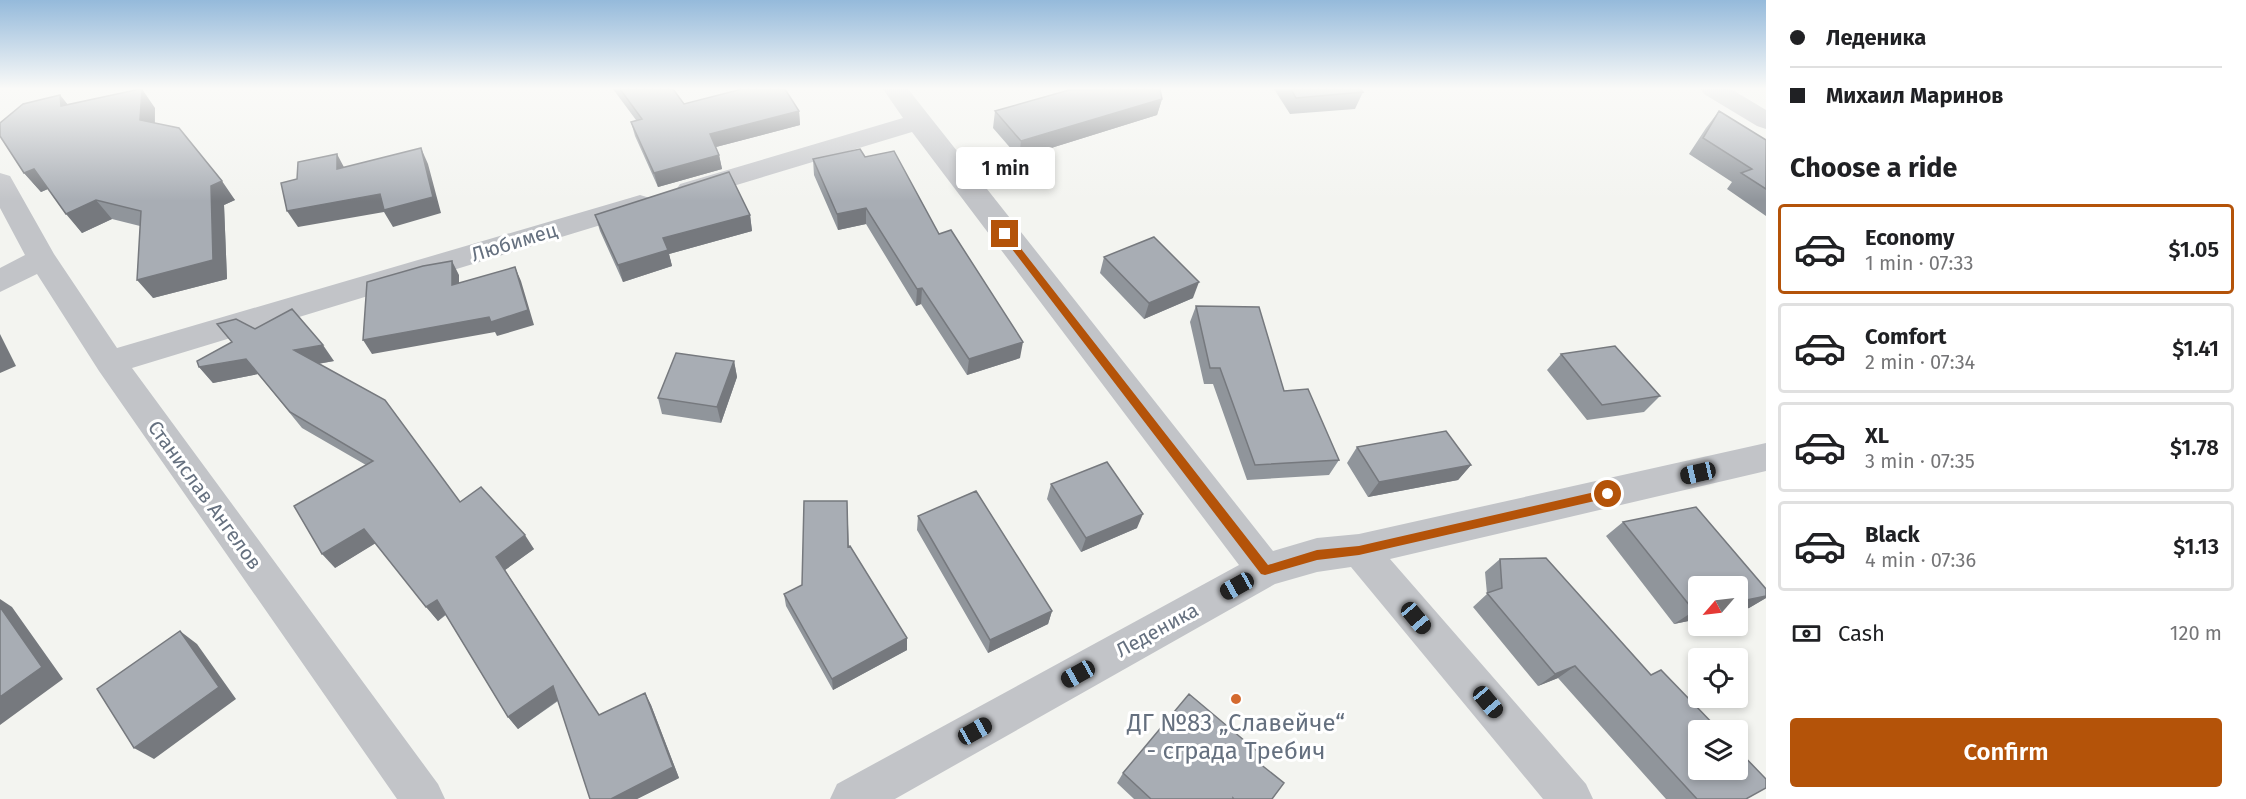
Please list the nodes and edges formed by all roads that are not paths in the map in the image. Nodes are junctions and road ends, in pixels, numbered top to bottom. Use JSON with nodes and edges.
{"nodes":[{"id":1,"x":904,"y":126,"type":"edge"},
{"id":2,"x":921,"y":126,"type":"edge"},
{"id":3,"x":0,"y":182,"type":"edge"},
{"id":4,"x":42,"y":258,"type":"junction"},
{"id":5,"x":0,"y":280,"type":"edge"},
{"id":6,"x":110,"y":362,"type":"junction"},
{"id":7,"x":1766,"y":457,"type":"edge"},
{"id":8,"x":1359,"y":550,"type":"junction"},
{"id":9,"x":1265,"y":570,"type":"junction"},
{"id":10,"x":423,"y":799,"type":"edge"},
{"id":11,"x":852,"y":799,"type":"edge"},
{"id":12,"x":1571,"y":799,"type":"edge"}],
"edges":[{"from":1,"to":6,"type":"street","name":"Любимец"},
{"from":2,"to":9,"type":"street"},
{"from":3,"to":4,"type":"street","name":"Станислав Ангелов"},
{"from":4,"to":5,"type":"street"},
{"from":4,"to":6,"type":"street","name":"Станислав Ангелов"},
{"from":6,"to":10,"type":"street","name":"Станислав Ангелов"},
{"from":7,"to":8,"type":"street","name":"Леденика"},
{"from":8,"to":9,"type":"street","name":"Леденика"},
{"from":8,"to":12,"type":"street"},
{"from":9,"to":11,"type":"street","name":"Леденика"}]}
